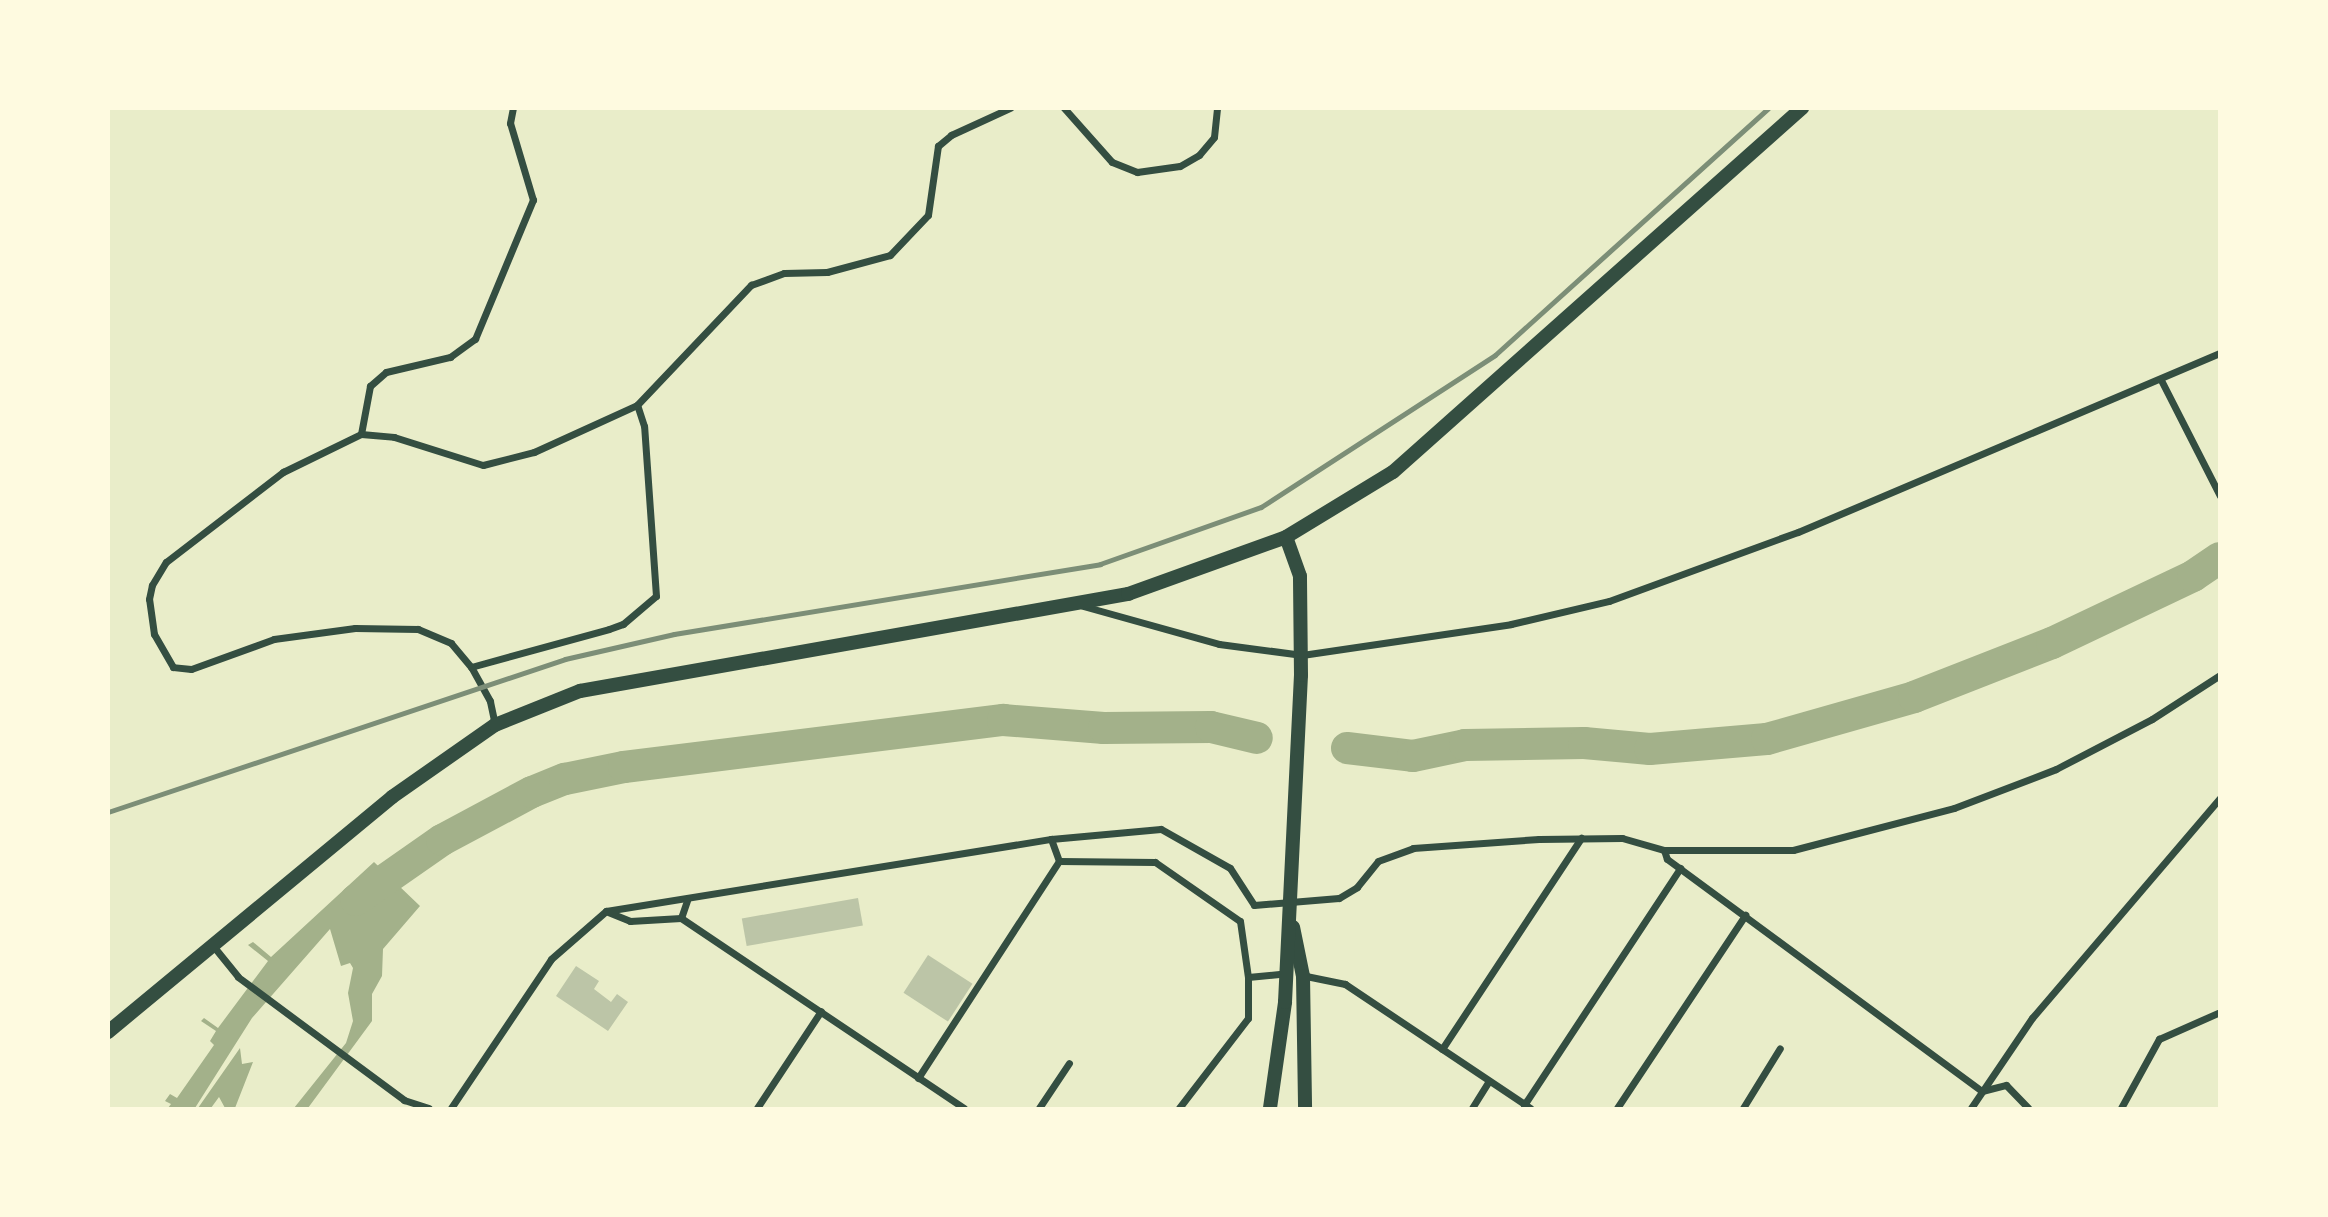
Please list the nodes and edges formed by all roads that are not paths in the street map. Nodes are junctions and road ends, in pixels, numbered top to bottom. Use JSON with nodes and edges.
{"nodes":[{"id":1,"x":513,"y":108,"type":"edge"},
{"id":2,"x":1010,"y":108,"type":"edge"},
{"id":3,"x":1064,"y":108,"type":"edge"},
{"id":4,"x":1217,"y":108,"type":"edge"},
{"id":5,"x":1802,"y":108,"type":"edge"},
{"id":6,"x":2220,"y":353,"type":"edge"},
{"id":7,"x":2161,"y":380,"type":"junction"},
{"id":8,"x":637,"y":405,"type":"junction"},
{"id":9,"x":361,"y":434,"type":"junction"},
{"id":10,"x":2220,"y":496,"type":"edge"},
{"id":11,"x":1286,"y":537,"type":"junction"},
{"id":12,"x":1070,"y":602,"type":"junction"},
{"id":13,"x":1302,"y":655,"type":"junction"},
{"id":14,"x":471,"y":667,"type":"junction"},
{"id":15,"x":2220,"y":675,"type":"edge"},
{"id":16,"x":495,"y":725,"type":"junction"},
{"id":17,"x":2220,"y":798,"type":"edge"},
{"id":18,"x":1581,"y":838,"type":"junction"},
{"id":19,"x":1051,"y":839,"type":"junction"},
{"id":20,"x":1664,"y":850,"type":"junction"},
{"id":21,"x":1059,"y":860,"type":"junction"},
{"id":22,"x":1680,"y":868,"type":"junction"},
{"id":23,"x":688,"y":898,"type":"junction"},
{"id":24,"x":1289,"y":905,"type":"junction"},
{"id":25,"x":606,"y":911,"type":"junction"},
{"id":26,"x":1745,"y":915,"type":"junction"},
{"id":27,"x":681,"y":918,"type":"junction"},
{"id":28,"x":214,"y":947,"type":"junction"},
{"id":29,"x":1284,"y":972,"type":"junction"},
{"id":30,"x":1303,"y":976,"type":"junction"},
{"id":31,"x":1248,"y":977,"type":"junction"},
{"id":32,"x":821,"y":1011,"type":"junction"},
{"id":33,"x":2220,"y":1012,"type":"edge"},
{"id":34,"x":108,"y":1032,"type":"edge"},
{"id":35,"x":1780,"y":1048,"type":"dead end"},
{"id":36,"x":1442,"y":1049,"type":"junction"},
{"id":37,"x":1069,"y":1063,"type":"dead end"},
{"id":38,"x":918,"y":1078,"type":"junction"},
{"id":39,"x":1489,"y":1081,"type":"junction"},
{"id":40,"x":1982,"y":1091,"type":"junction"},
{"id":41,"x":1527,"y":1107,"type":"edge"},
{"id":42,"x":429,"y":1108,"type":"edge"},
{"id":43,"x":451,"y":1108,"type":"edge"},
{"id":44,"x":757,"y":1108,"type":"edge"},
{"id":45,"x":964,"y":1108,"type":"edge"},
{"id":46,"x":1039,"y":1108,"type":"edge"},
{"id":47,"x":1180,"y":1108,"type":"edge"},
{"id":48,"x":1270,"y":1108,"type":"edge"},
{"id":49,"x":1305,"y":1108,"type":"edge"},
{"id":50,"x":1472,"y":1108,"type":"edge"},
{"id":51,"x":1617,"y":1108,"type":"edge"},
{"id":52,"x":1743,"y":1108,"type":"edge"},
{"id":53,"x":1971,"y":1108,"type":"edge"},
{"id":54,"x":2028,"y":1108,"type":"edge"},
{"id":55,"x":2121,"y":1108,"type":"edge"}],
"edges":[{"from":1,"to":9,"type":"street"},
{"from":2,"to":8,"type":"street"},
{"from":3,"to":4,"type":"street"},
{"from":5,"to":11,"type":"highway"},
{"from":6,"to":7,"type":"street"},
{"from":7,"to":10,"type":"street"},
{"from":7,"to":13,"type":"street"},
{"from":8,"to":9,"type":"street"},
{"from":8,"to":14,"type":"street"},
{"from":9,"to":14,"type":"street"},
{"from":11,"to":12,"type":"highway"},
{"from":11,"to":13,"type":"highway"},
{"from":12,"to":13,"type":"street"},
{"from":12,"to":16,"type":"highway"},
{"from":13,"to":24,"type":"highway"},
{"from":14,"to":16,"type":"street"},
{"from":15,"to":20,"type":"street"},
{"from":16,"to":28,"type":"highway"},
{"from":17,"to":40,"type":"street"},
{"from":18,"to":20,"type":"street"},
{"from":18,"to":24,"type":"street"},
{"from":18,"to":36,"type":"street"},
{"from":19,"to":21,"type":"street"},
{"from":19,"to":23,"type":"street"},
{"from":19,"to":24,"type":"street"},
{"from":20,"to":22,"type":"street"},
{"from":21,"to":31,"type":"street"},
{"from":21,"to":38,"type":"street"},
{"from":22,"to":26,"type":"street"},
{"from":22,"to":41,"type":"street"},
{"from":23,"to":25,"type":"street"},
{"from":23,"to":27,"type":"street"},
{"from":24,"to":29,"type":"highway"},
{"from":24,"to":30,"type":"highway"},
{"from":25,"to":27,"type":"street"},
{"from":25,"to":43,"type":"street"},
{"from":26,"to":40,"type":"street"},
{"from":26,"to":51,"type":"street"},
{"from":27,"to":32,"type":"street"},
{"from":28,"to":34,"type":"highway"},
{"from":28,"to":42,"type":"street"},
{"from":29,"to":30,"type":"street"},
{"from":29,"to":31,"type":"street"},
{"from":29,"to":48,"type":"highway"},
{"from":30,"to":36,"type":"street"},
{"from":30,"to":49,"type":"highway"},
{"from":31,"to":47,"type":"street"},
{"from":32,"to":38,"type":"street"},
{"from":32,"to":44,"type":"street"},
{"from":33,"to":55,"type":"street"},
{"from":35,"to":52,"type":"street"},
{"from":36,"to":39,"type":"street"},
{"from":37,"to":46,"type":"street"},
{"from":38,"to":45,"type":"street"},
{"from":39,"to":41,"type":"street"},
{"from":39,"to":50,"type":"street"},
{"from":40,"to":53,"type":"street"},
{"from":40,"to":54,"type":"street"}]}
